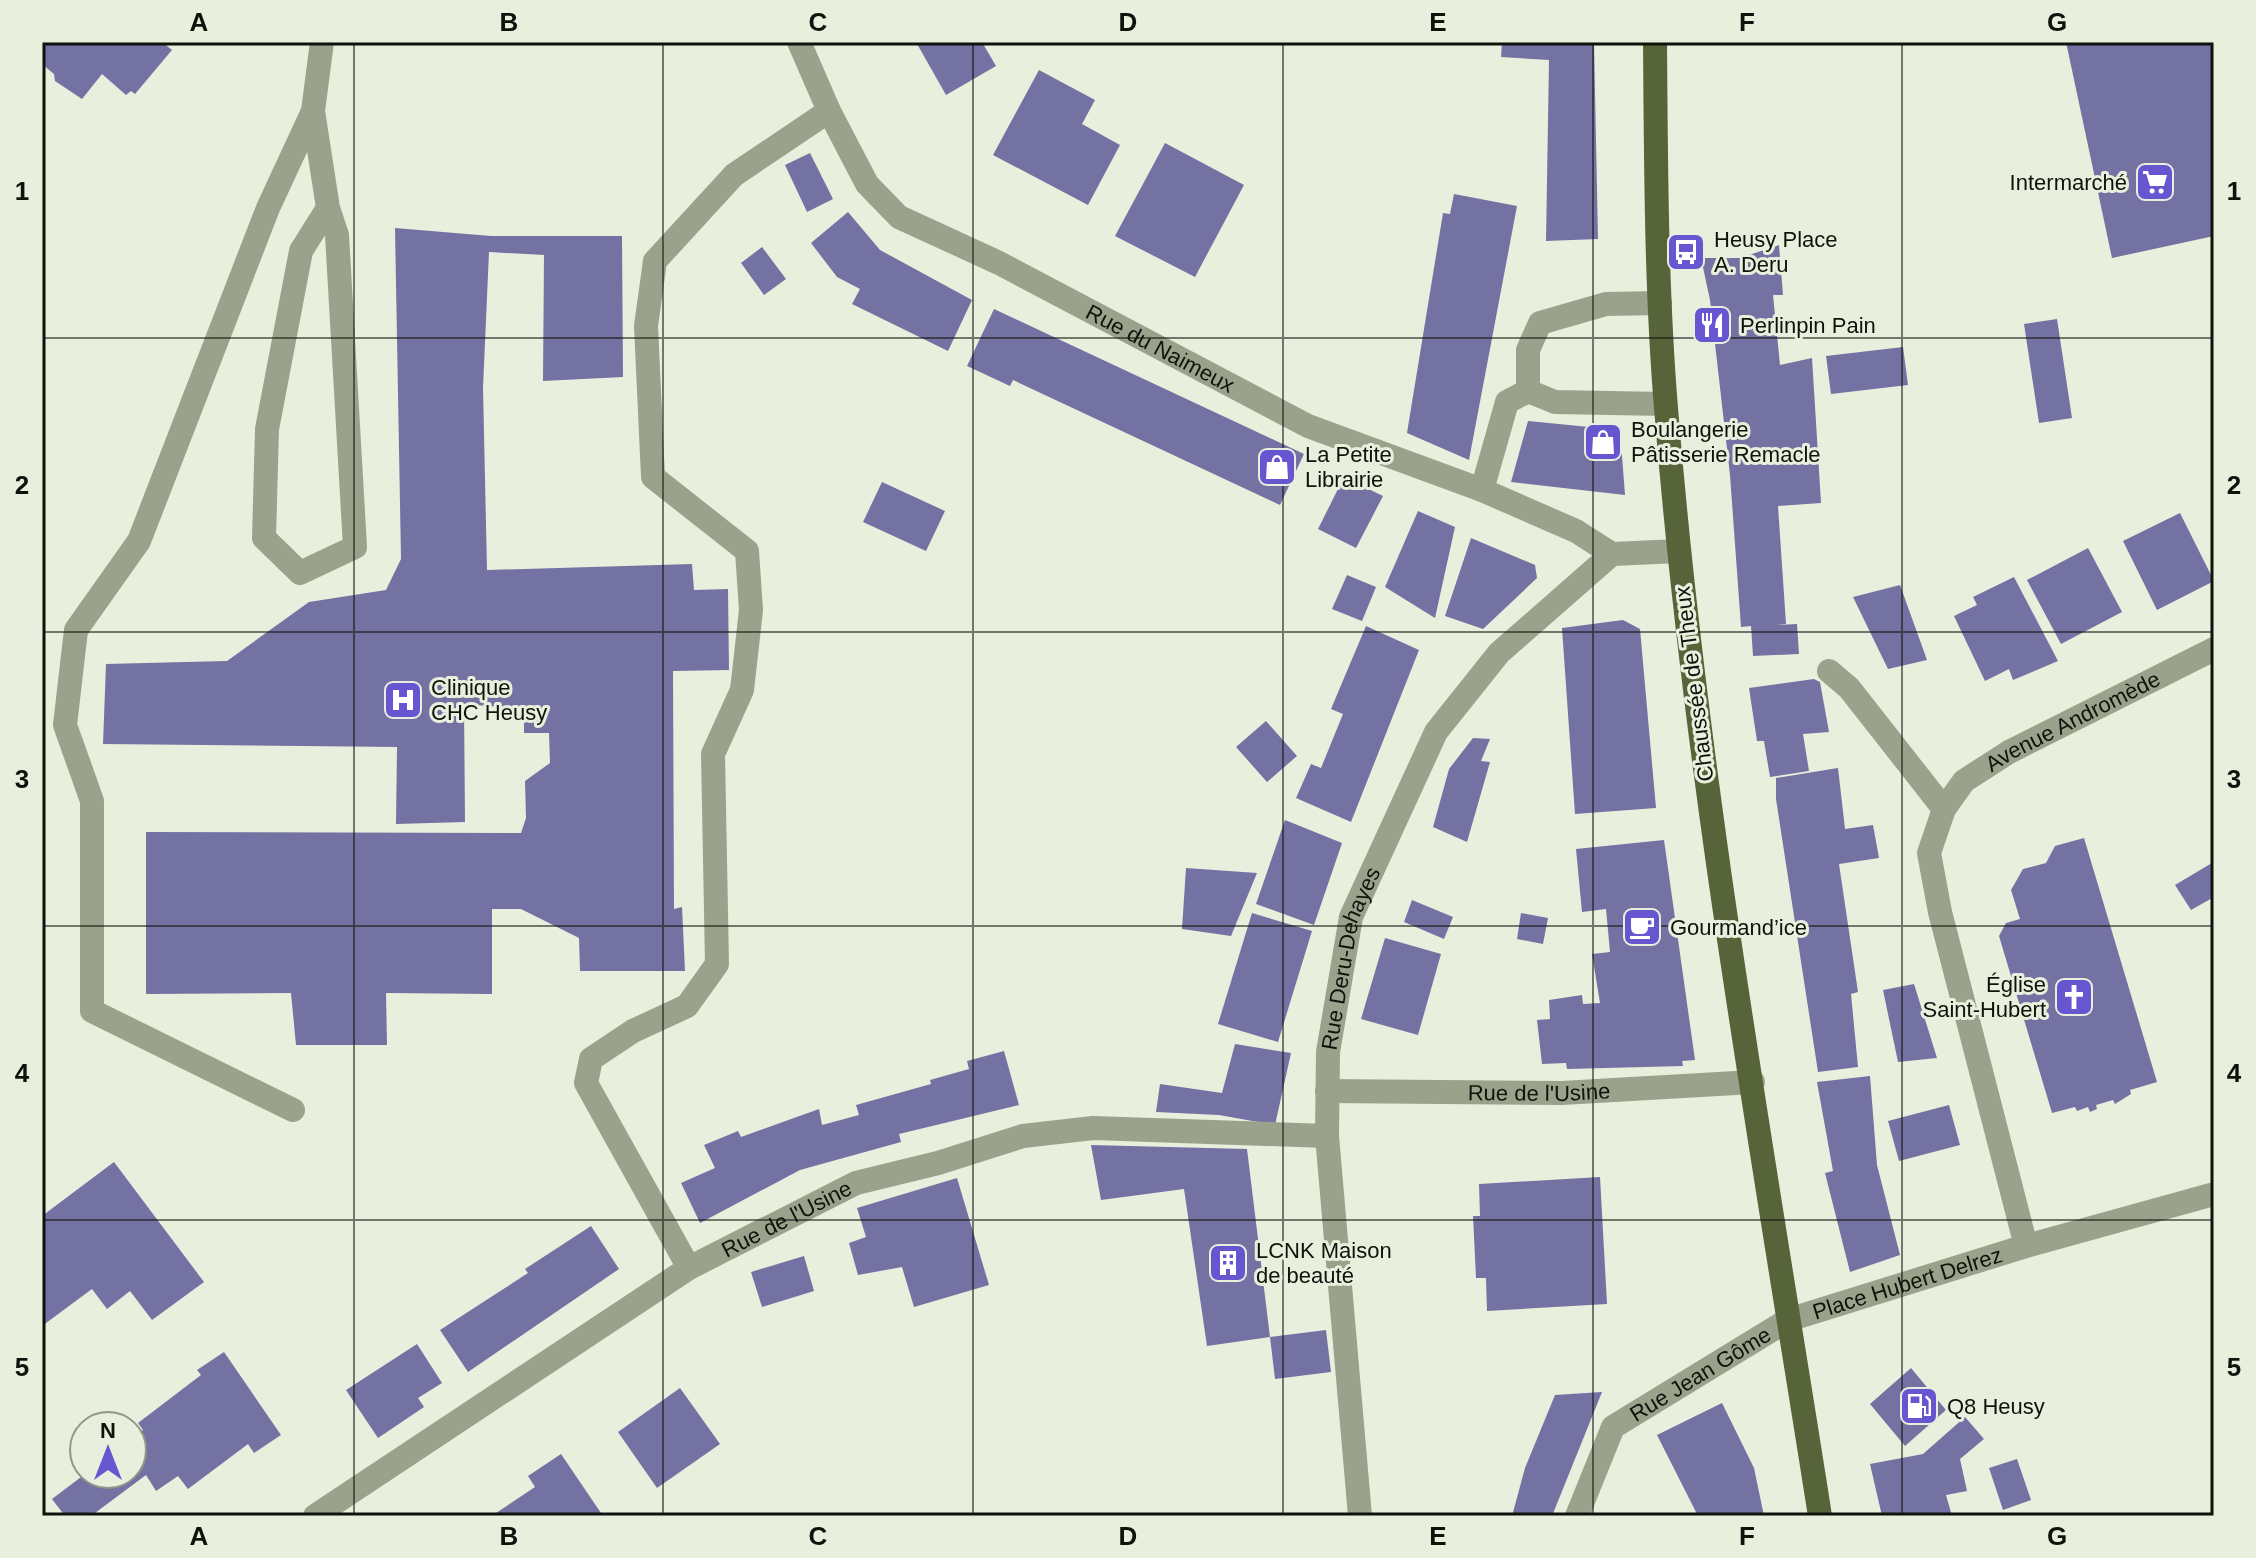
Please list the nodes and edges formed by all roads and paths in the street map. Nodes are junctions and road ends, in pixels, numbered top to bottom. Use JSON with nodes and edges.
{"nodes":[{"id":1,"x":322,"y":42,"type":"edge"},
{"id":2,"x":799,"y":42,"type":"edge"},
{"id":3,"x":1655,"y":42,"type":"edge"},
{"id":4,"x":313,"y":111,"type":"junction"},
{"id":5,"x":829,"y":111,"type":"junction"},
{"id":6,"x":328,"y":208,"type":"junction"},
{"id":7,"x":1660,"y":303,"type":"junction"},
{"id":8,"x":1528,"y":391,"type":"junction"},
{"id":9,"x":1665,"y":404,"type":"junction"},
{"id":10,"x":1482,"y":490,"type":"junction"},
{"id":11,"x":1679,"y":551,"type":"junction"},
{"id":12,"x":1612,"y":554,"type":"junction"},
{"id":13,"x":2214,"y":649,"type":"edge"},
{"id":14,"x":1829,"y":671,"type":"dead end"},
{"id":15,"x":1944,"y":809,"type":"junction"},
{"id":16,"x":1753,"y":1082,"type":"junction"},
{"id":17,"x":1327,"y":1091,"type":"junction"},
{"id":18,"x":293,"y":1110,"type":"dead end"},
{"id":19,"x":1327,"y":1136,"type":"junction"},
{"id":20,"x":2214,"y":1194,"type":"edge"},
{"id":21,"x":2026,"y":1246,"type":"junction"},
{"id":22,"x":689,"y":1268,"type":"junction"},
{"id":23,"x":1788,"y":1320,"type":"junction"},
{"id":24,"x":315,"y":1516,"type":"edge"},
{"id":25,"x":1360,"y":1516,"type":"edge"},
{"id":26,"x":1577,"y":1516,"type":"edge"},
{"id":27,"x":1820,"y":1516,"type":"edge"}],
"edges":[{"from":1,"to":4,"type":"street"},
{"from":2,"to":5,"type":"street","name":"Rue du Naimeux"},
{"from":3,"to":7,"type":"main road","name":"Chaussée de Theux"},
{"from":4,"to":6,"type":"street"},
{"from":4,"to":18,"type":"street"},
{"from":5,"to":10,"type":"street","name":"Rue du Naimeux"},
{"from":5,"to":22,"type":"street"},
{"from":6,"to":6,"type":"street"},
{"from":7,"to":8,"type":"street"},
{"from":7,"to":9,"type":"main road","name":"Chaussée de Theux"},
{"from":8,"to":9,"type":"street"},
{"from":8,"to":10,"type":"street"},
{"from":9,"to":11,"type":"main road","name":"Chaussée de Theux"},
{"from":10,"to":12,"type":"street","name":"Rue du Naimeux"},
{"from":11,"to":12,"type":"street"},
{"from":11,"to":16,"type":"main road","name":"Chaussée de Theux"},
{"from":12,"to":17,"type":"street","name":"Rue Deru-Dehayes"},
{"from":13,"to":15,"type":"street","name":"Avenue Andromède"},
{"from":14,"to":15,"type":"street"},
{"from":15,"to":21,"type":"street","name":"Place Hubert Delrez"},
{"from":16,"to":17,"type":"street","name":"Rue de l'Usine"},
{"from":16,"to":23,"type":"main road","name":"Chaussée de Theux"},
{"from":17,"to":19,"type":"street","name":"Rue Deru-Dehayes"},
{"from":19,"to":22,"type":"street","name":"Rue de l'Usine"},
{"from":19,"to":25,"type":"street","name":"Rue Deru-Dehayes"},
{"from":20,"to":21,"type":"street","name":"Place Hubert Delrez"},
{"from":21,"to":23,"type":"street","name":"Place Hubert Delrez"},
{"from":22,"to":24,"type":"street","name":"Rue de l'Usine"},
{"from":23,"to":26,"type":"street","name":"Rue Jean Gôme"},
{"from":23,"to":27,"type":"main road","name":"Chaussée de Theux"}]}
